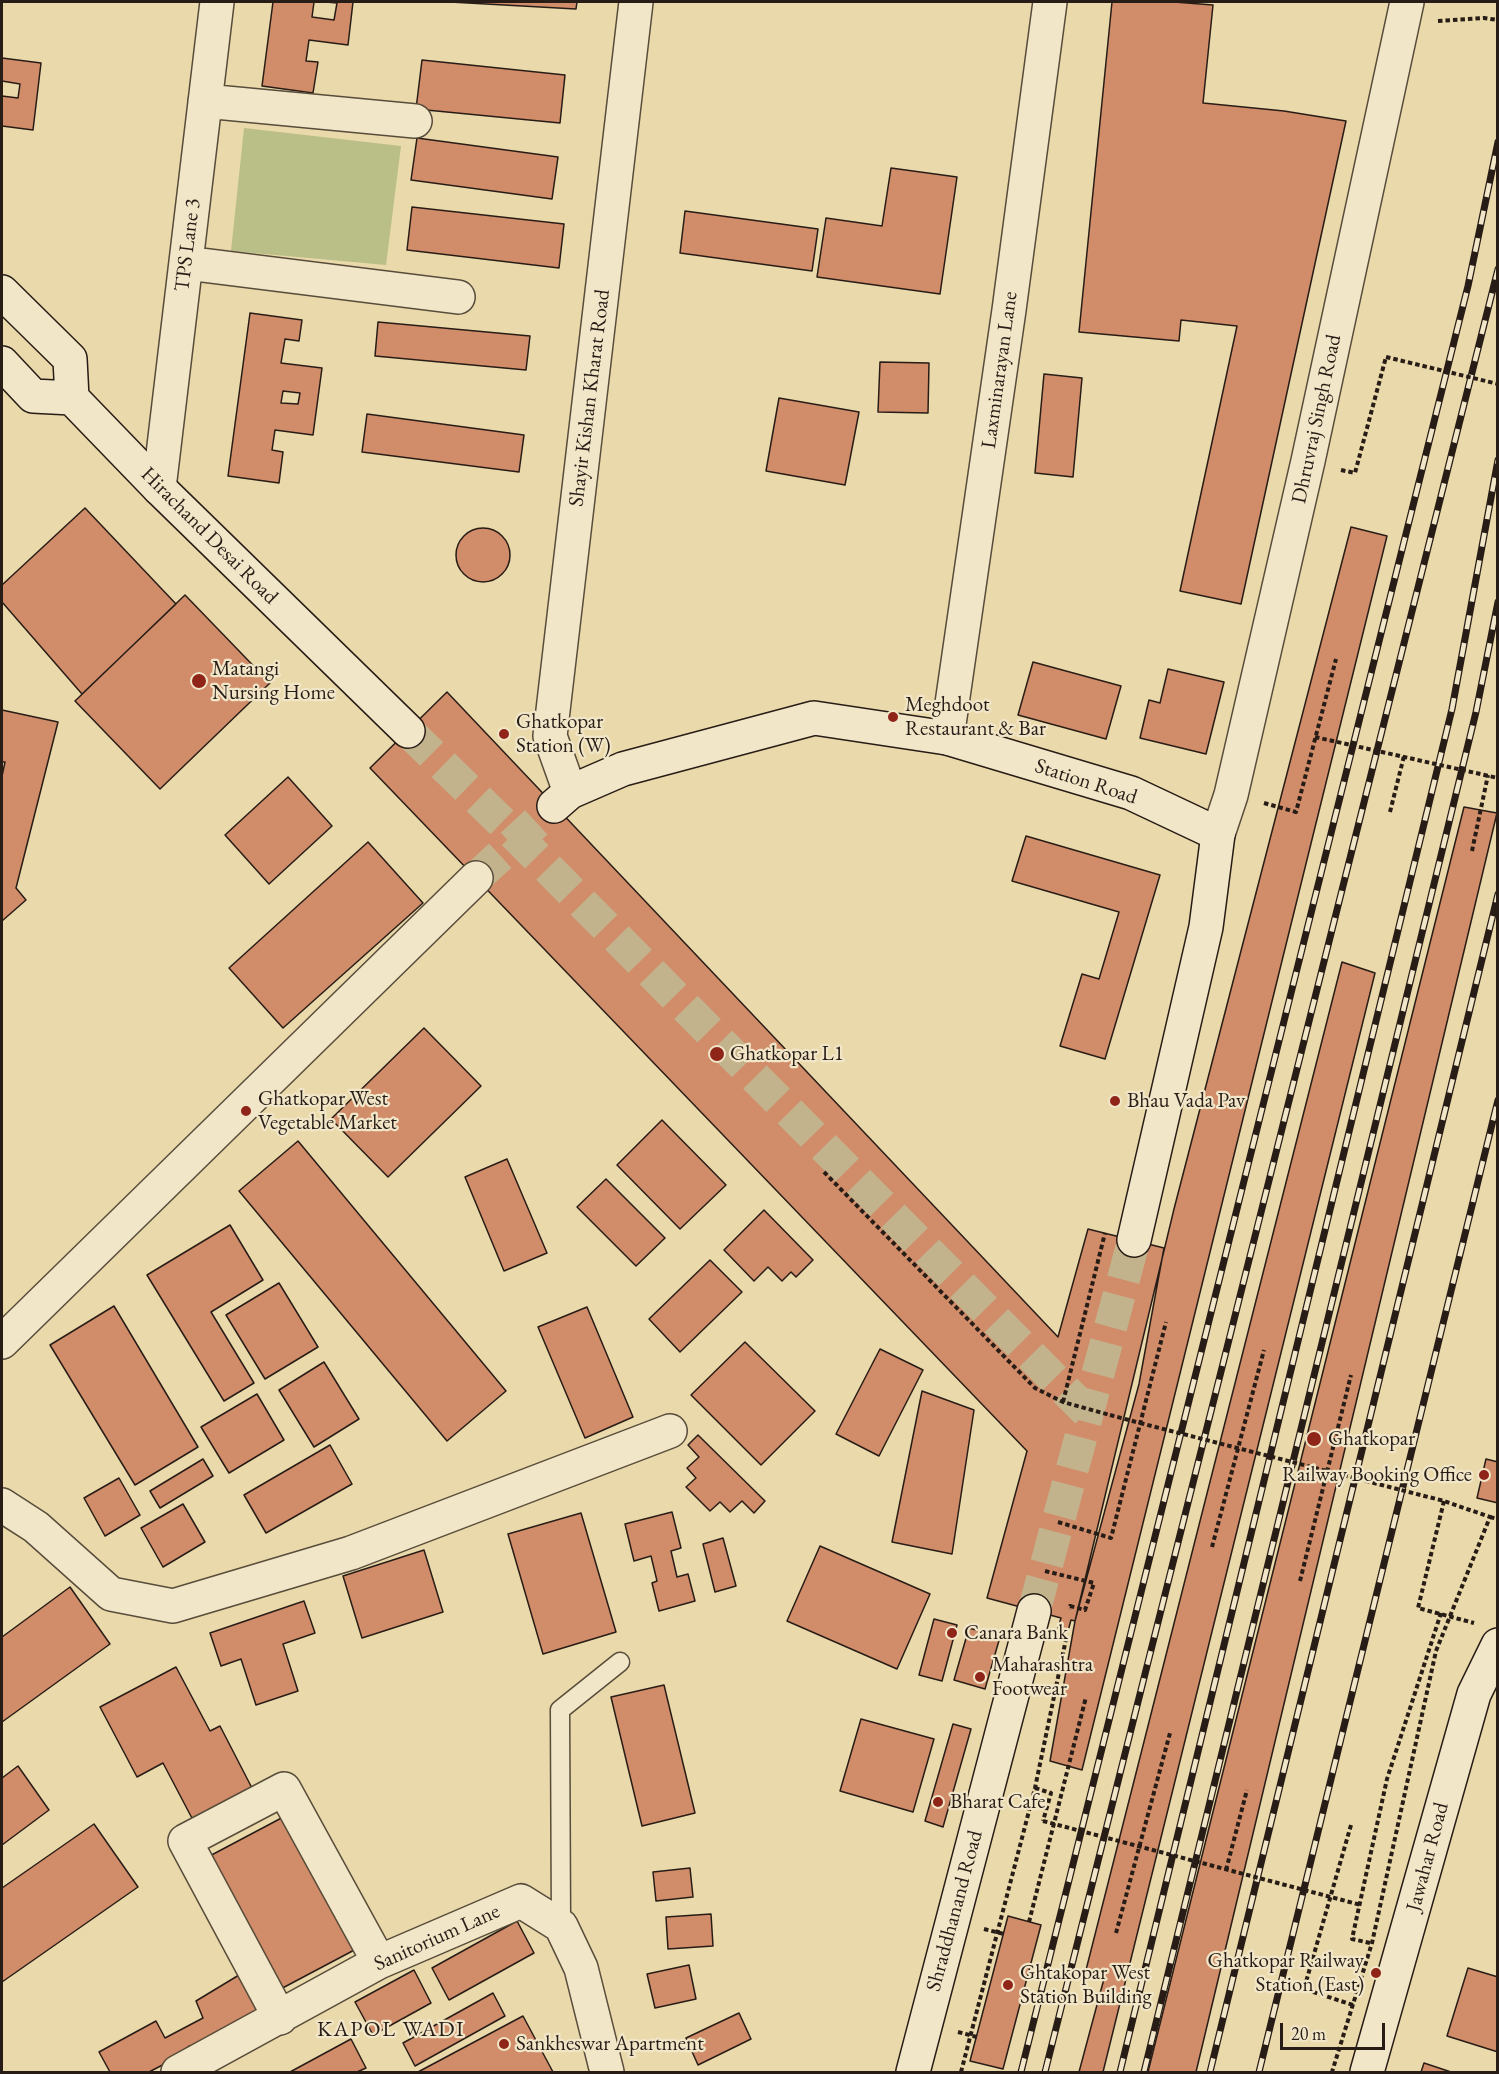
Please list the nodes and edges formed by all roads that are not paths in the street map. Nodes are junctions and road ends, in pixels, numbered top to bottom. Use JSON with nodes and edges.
{"nodes":[{"id":1,"x":217,"y":2,"type":"edge"},
{"id":2,"x":636,"y":2,"type":"edge"},
{"id":3,"x":1050,"y":2,"type":"edge"},
{"id":4,"x":1404,"y":12,"type":"edge"},
{"id":5,"x":205,"y":101,"type":"junction"},
{"id":6,"x":415,"y":121,"type":"dead end"},
{"id":7,"x":186,"y":263,"type":"junction"},
{"id":8,"x":2,"y":292,"type":"edge"},
{"id":9,"x":458,"y":297,"type":"dead end"},
{"id":10,"x":2,"y":363,"type":"edge"},
{"id":11,"x":72,"y":398,"type":"junction"},
{"id":12,"x":159,"y":488,"type":"junction"},
{"id":13,"x":408,"y":731,"type":"tunnel mouth"},
{"id":14,"x":946,"y":738,"type":"junction"},
{"id":15,"x":562,"y":799,"type":"joint"},
{"id":16,"x":1218,"y":834,"type":"junction"},
{"id":17,"x":476,"y":878,"type":"tunnel mouth"},
{"id":18,"x":1120,"y":1237,"type":"tunnel mouth"},
{"id":19,"x":2,"y":1342,"type":"edge"},
{"id":20,"x":670,"y":1431,"type":"dead end"},
{"id":21,"x":2,"y":1505,"type":"edge"},
{"id":22,"x":1034,"y":1611,"type":"tunnel mouth"},
{"id":23,"x":1490,"y":1635,"type":"edge"},
{"id":24,"x":620,"y":1662,"type":"dead end"},
{"id":25,"x":561,"y":1926,"type":"junction"},
{"id":26,"x":379,"y":1962,"type":"junction"},
{"id":27,"x":280,"y":2018,"type":"junction"},
{"id":28,"x":178,"y":2073,"type":"edge"},
{"id":29,"x":607,"y":2073,"type":"edge"},
{"id":30,"x":913,"y":2073,"type":"edge"},
{"id":31,"x":1367,"y":2073,"type":"edge"}],
"edges":[{"from":1,"to":5,"type":"street","name":"TPS Lane 3"},
{"from":2,"to":15,"type":"street","name":"Shayir Kishan Kharat Road"},
{"from":3,"to":14,"type":"street","name":"Laxminarayan Lane"},
{"from":4,"to":16,"type":"street","name":"Dhruvraj Singh Road"},
{"from":5,"to":6,"type":"street"},
{"from":5,"to":7,"type":"street","name":"TPS Lane 3"},
{"from":7,"to":9,"type":"street"},
{"from":7,"to":12,"type":"street","name":"TPS Lane 3"},
{"from":8,"to":11,"type":"street"},
{"from":10,"to":11,"type":"street"},
{"from":11,"to":12,"type":"street","name":"Hirachand Desai Road"},
{"from":12,"to":13,"type":"street","name":"Hirachand Desai Road"},
{"from":14,"to":15,"type":"street","name":"Station Road"},
{"from":14,"to":16,"type":"street","name":"Station Road"},
{"from":16,"to":18,"type":"street"},
{"from":17,"to":19,"type":"street"},
{"from":20,"to":21,"type":"street"},
{"from":22,"to":30,"type":"street","name":"Shraddhanand Road"},
{"from":23,"to":31,"type":"street","name":"Jawahar Road"},
{"from":24,"to":25,"type":"lane"},
{"from":25,"to":26,"type":"street","name":"Sanitorium Lane"},
{"from":25,"to":29,"type":"street"},
{"from":26,"to":27,"type":"street","name":"Sanitorium Lane"},
{"from":26,"to":27,"type":"street"},
{"from":27,"to":28,"type":"street","name":"Sanitorium Lane"}]}
